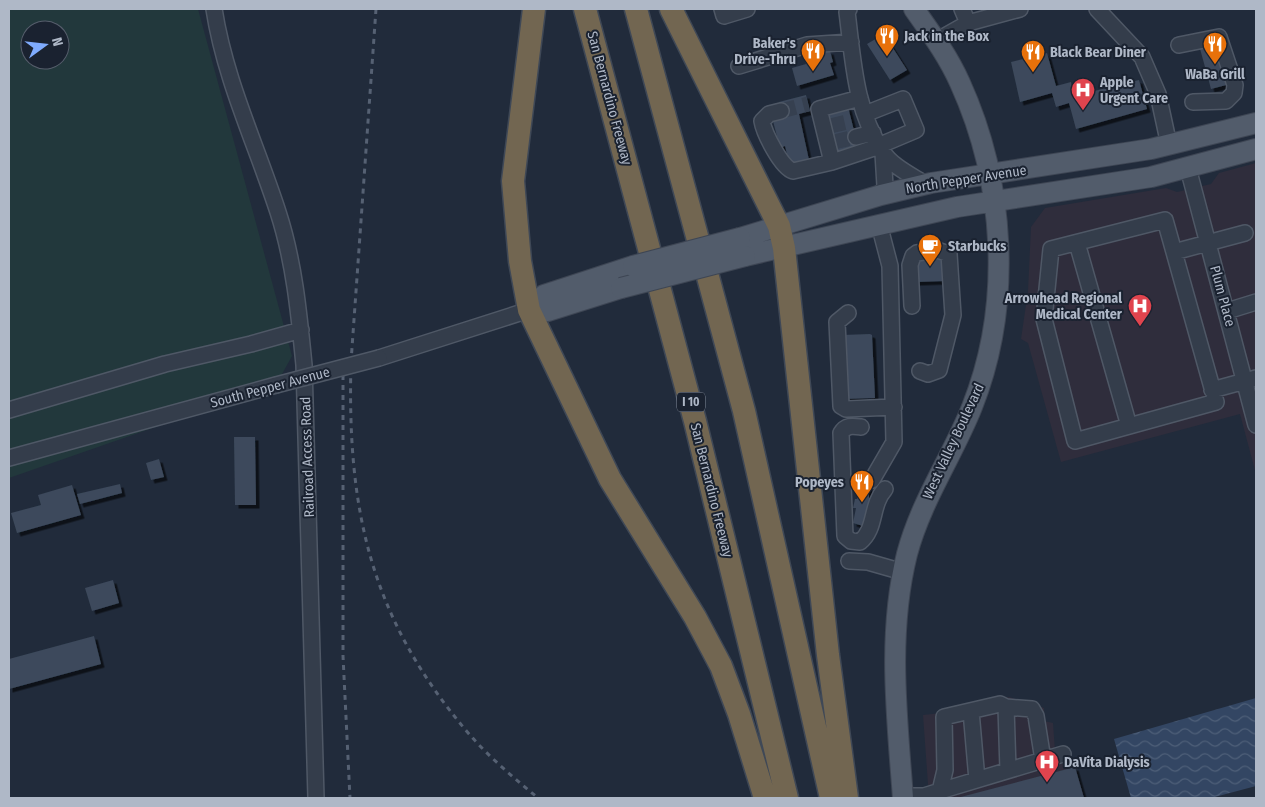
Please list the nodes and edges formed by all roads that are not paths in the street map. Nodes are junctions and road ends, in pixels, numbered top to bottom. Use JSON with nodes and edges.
{"nodes":[{"id":1,"x":214,"y":9,"type":"edge"},
{"id":2,"x":534,"y":9,"type":"edge"},
{"id":3,"x":585,"y":9,"type":"edge"},
{"id":4,"x":636,"y":9,"type":"edge"},
{"id":5,"x":671,"y":9,"type":"edge"},
{"id":6,"x":722,"y":9,"type":"edge"},
{"id":7,"x":748,"y":9,"type":"edge"},
{"id":8,"x":849,"y":9,"type":"edge"},
{"id":9,"x":914,"y":9,"type":"edge"},
{"id":10,"x":962,"y":9,"type":"edge"},
{"id":11,"x":1097,"y":9,"type":"edge"},
{"id":12,"x":1005,"y":11,"type":"edge"},
{"id":13,"x":968,"y":23,"type":"junction"},
{"id":14,"x":936,"y":41,"type":"junction"},
{"id":15,"x":851,"y":42,"type":"junction"},
{"id":16,"x":1179,"y":45,"type":"dead end"},
{"id":17,"x":740,"y":66,"type":"dead end"},
{"id":18,"x":860,"y":98,"type":"junction"},
{"id":19,"x":1193,"y":102,"type":"dead end"},
{"id":20,"x":781,"y":111,"type":"tunnel mouth"},
{"id":21,"x":861,"y":117,"type":"junction"},
{"id":22,"x":1256,"y":123,"type":"edge"},
{"id":23,"x":856,"y":137,"type":"tunnel mouth"},
{"id":24,"x":879,"y":144,"type":"junction"},
{"id":25,"x":1169,"y":145,"type":"junction"},
{"id":26,"x":1253,"y":146,"type":"edge"},
{"id":27,"x":832,"y":162,"type":"junction"},
{"id":28,"x":1188,"y":168,"type":"junction"},
{"id":29,"x":990,"y":175,"type":"junction"},
{"id":30,"x":925,"y":184,"type":"junction"},
{"id":31,"x":881,"y":195,"type":"junction"},
{"id":32,"x":993,"y":203,"type":"junction"},
{"id":33,"x":879,"y":224,"type":"junction"},
{"id":34,"x":1245,"y":233,"type":"dead end"},
{"id":35,"x":782,"y":237,"type":"junction"},
{"id":36,"x":1077,"y":243,"type":"junction"},
{"id":37,"x":1208,"y":243,"type":"junction"},
{"id":38,"x":1174,"y":252,"type":"junction"},
{"id":39,"x":683,"y":262,"type":"joint"},
{"id":40,"x":1256,"y":302,"type":"edge"},
{"id":41,"x":912,"y":306,"type":"dead end"},
{"id":42,"x":529,"y":310,"type":"junction"},
{"id":43,"x":1227,"y":311,"type":"junction"},
{"id":44,"x":848,"y":313,"type":"dead end"},
{"id":45,"x":301,"y":330,"type":"junction"},
{"id":46,"x":920,"y":371,"type":"dead end"},
{"id":47,"x":1250,"y":379,"type":"edge"},
{"id":48,"x":1212,"y":390,"type":"junction"},
{"id":49,"x":894,"y":407,"type":"junction"},
{"id":50,"x":9,"y":410,"type":"edge"},
{"id":51,"x":1256,"y":425,"type":"edge"},
{"id":52,"x":1129,"y":426,"type":"junction"},
{"id":53,"x":861,"y":427,"type":"dead end"},
{"id":54,"x":9,"y":458,"type":"edge"},
{"id":55,"x":872,"y":480,"type":"dead end"},
{"id":56,"x":885,"y":489,"type":"dead end"},
{"id":57,"x":849,"y":562,"type":"dead end"},
{"id":58,"x":903,"y":572,"type":"junction"},
{"id":59,"x":1006,"y":707,"type":"junction"},
{"id":60,"x":971,"y":711,"type":"junction"},
{"id":61,"x":1063,"y":754,"type":"dead end"},
{"id":62,"x":1043,"y":760,"type":"junction"},
{"id":63,"x":1008,"y":770,"type":"junction"},
{"id":64,"x":977,"y":780,"type":"junction"},
{"id":65,"x":940,"y":795,"type":"edge"},
{"id":66,"x":903,"y":797,"type":"edge"},
{"id":67,"x":316,"y":798,"type":"edge"},
{"id":68,"x":765,"y":798,"type":"edge"},
{"id":69,"x":787,"y":798,"type":"edge"},
{"id":70,"x":831,"y":798,"type":"edge"},
{"id":71,"x":846,"y":798,"type":"edge"}],
"edges":[{"from":1,"to":45,"type":"street","name":"Railroad Access Road"},
{"from":2,"to":42,"type":"highway"},
{"from":3,"to":69,"type":"highway","name":"San Bernardino Freeway","number":"I 10"},
{"from":4,"to":70,"type":"highway"},
{"from":5,"to":35,"type":"highway"},
{"from":6,"to":7,"type":"street"},
{"from":8,"to":15,"type":"street"},
{"from":9,"to":14,"type":"main road","name":"West Valley Boulevard"},
{"from":10,"to":13,"type":"street"},
{"from":11,"to":25,"type":"street"},
{"from":12,"to":13,"type":"street"},
{"from":13,"to":14,"type":"street"},
{"from":14,"to":29,"type":"main road","name":"West Valley Boulevard"},
{"from":15,"to":17,"type":"street"},
{"from":15,"to":18,"type":"street"},
{"from":16,"to":19,"type":"street"},
{"from":18,"to":21,"type":"street"},
{"from":18,"to":27,"type":"street"},
{"from":20,"to":27,"type":"street"},
{"from":21,"to":24,"type":"street"},
{"from":21,"to":24,"type":"street"},
{"from":22,"to":25,"type":"main road","name":"North Pepper Avenue"},
{"from":23,"to":24,"type":"street"},
{"from":24,"to":27,"type":"street"},
{"from":24,"to":30,"type":"street"},
{"from":24,"to":31,"type":"street"},
{"from":25,"to":29,"type":"main road","name":"North Pepper Avenue"},
{"from":26,"to":28,"type":"main road","name":"North Pepper Avenue"},
{"from":28,"to":32,"type":"main road","name":"North Pepper Avenue"},
{"from":28,"to":37,"type":"street","name":"Plum Place"},
{"from":29,"to":30,"type":"main road","name":"North Pepper Avenue"},
{"from":29,"to":32,"type":"main road","name":"West Valley Boulevard"},
{"from":30,"to":31,"type":"main road","name":"North Pepper Avenue"},
{"from":31,"to":35,"type":"main road","name":"North Pepper Avenue"},
{"from":32,"to":33,"type":"main road","name":"North Pepper Avenue"},
{"from":32,"to":58,"type":"main road","name":"West Valley Boulevard"},
{"from":33,"to":35,"type":"main road","name":"North Pepper Avenue"},
{"from":33,"to":49,"type":"street"},
{"from":34,"to":37,"type":"street"},
{"from":35,"to":39,"type":"main road","name":"North Pepper Avenue","bridge":true},
{"from":35,"to":71,"type":"highway"},
{"from":36,"to":38,"type":"street"},
{"from":36,"to":52,"type":"street"},
{"from":36,"to":52,"type":"street"},
{"from":37,"to":38,"type":"street"},
{"from":37,"to":43,"type":"street","name":"Plum Place"},
{"from":38,"to":48,"type":"street"},
{"from":39,"to":42,"type":"main road","name":"South Pepper Avenue","bridge":true},
{"from":40,"to":43,"type":"street"},
{"from":41,"to":46,"type":"street"},
{"from":42,"to":54,"type":"street","name":"South Pepper Avenue","bridge":true},
{"from":42,"to":68,"type":"highway"},
{"from":43,"to":47,"type":"street","name":"Plum Place"},
{"from":44,"to":49,"type":"street"},
{"from":45,"to":50,"type":"street"},
{"from":45,"to":67,"type":"street","name":"Railroad Access Road"},
{"from":47,"to":48,"type":"street"},
{"from":47,"to":51,"type":"street","name":"Plum Place"},
{"from":48,"to":52,"type":"street"},
{"from":49,"to":55,"type":"street"},
{"from":53,"to":56,"type":"street"},
{"from":57,"to":58,"type":"street"},
{"from":58,"to":66,"type":"main road","name":"West Valley Boulevard"},
{"from":59,"to":60,"type":"street"},
{"from":59,"to":62,"type":"street"},
{"from":59,"to":63,"type":"street"},
{"from":60,"to":64,"type":"street"},
{"from":60,"to":65,"type":"street"},
{"from":61,"to":62,"type":"street"},
{"from":62,"to":63,"type":"street"},
{"from":63,"to":64,"type":"street"},
{"from":64,"to":65,"type":"street"},
{"from":65,"to":66,"type":"street"}]}
